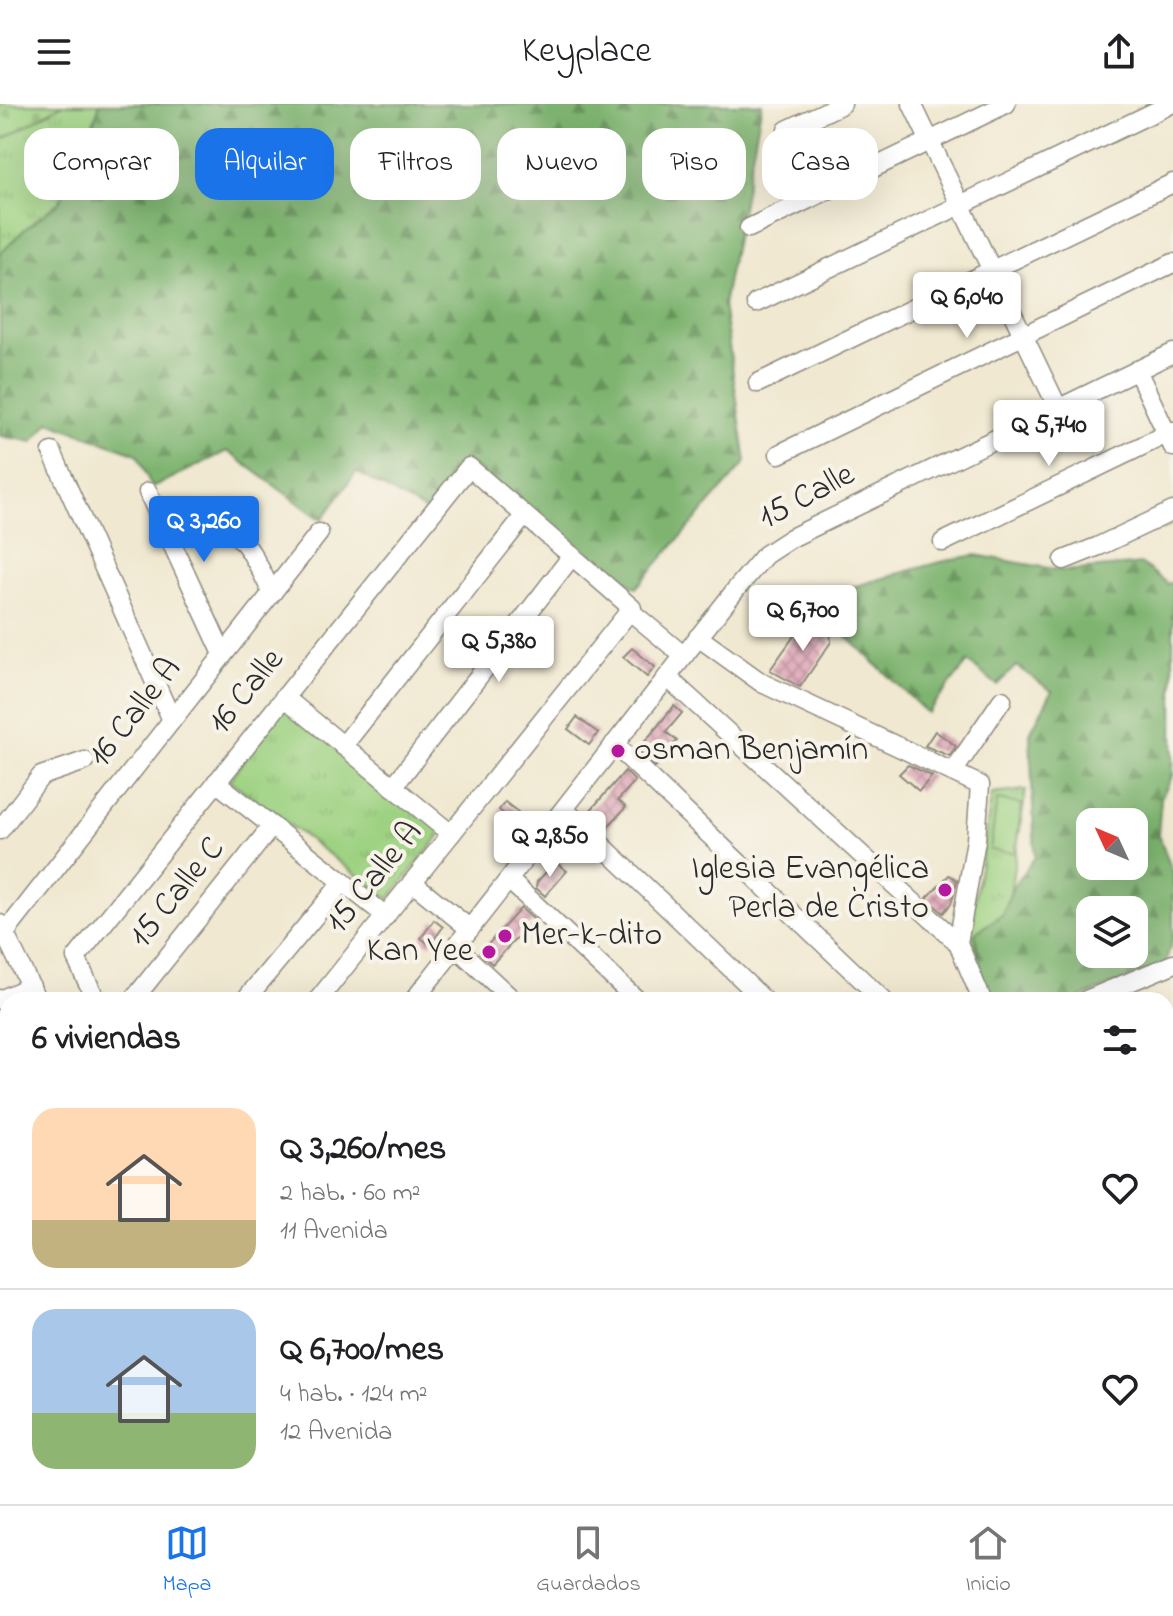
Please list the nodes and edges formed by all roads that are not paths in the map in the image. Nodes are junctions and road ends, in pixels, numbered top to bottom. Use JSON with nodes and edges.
{"nodes":[{"id":1,"x":842,"y":104,"type":"edge"},
{"id":2,"x":912,"y":104,"type":"edge"},
{"id":3,"x":1006,"y":104,"type":"edge"},
{"id":4,"x":1171,"y":104,"type":"edge"},
{"id":5,"x":791,"y":128,"type":"edge"},
{"id":6,"x":931,"y":142,"type":"junction"},
{"id":7,"x":1173,"y":183,"type":"edge"},
{"id":8,"x":960,"y":204,"type":"junction"},
{"id":9,"x":749,"y":228,"type":"dead end"},
{"id":10,"x":1173,"y":263,"type":"edge"},
{"id":11,"x":992,"y":271,"type":"junction"},
{"id":12,"x":756,"y":303,"type":"dead end"},
{"id":13,"x":1024,"y":336,"type":"junction"},
{"id":14,"x":1173,"y":353,"type":"edge"},
{"id":15,"x":1137,"y":370,"type":"junction"},
{"id":16,"x":758,"y":383,"type":"dead end"},
{"id":17,"x":1058,"y":408,"type":"junction"},
{"id":18,"x":1171,"y":437,"type":"edge"},
{"id":19,"x":52,"y":452,"type":"dead end"},
{"id":20,"x":779,"y":454,"type":"dead end"},
{"id":21,"x":148,"y":492,"type":"dead end"},
{"id":22,"x":1173,"y":511,"type":"edge"},
{"id":23,"x":208,"y":512,"type":"dead end"},
{"id":24,"x":524,"y":516,"type":"junction"},
{"id":25,"x":319,"y":533,"type":"dead end"},
{"id":26,"x":943,"y":542,"type":"dead end"},
{"id":27,"x":572,"y":556,"type":"junction"},
{"id":28,"x":1064,"y":560,"type":"dead end"},
{"id":29,"x":272,"y":593,"type":"junction"},
{"id":30,"x":631,"y":609,"type":"junction"},
{"id":31,"x":698,"y":637,"type":"junction"},
{"id":32,"x":223,"y":654,"type":"junction"},
{"id":33,"x":684,"y":656,"type":"junction"},
{"id":34,"x":667,"y":677,"type":"junction"},
{"id":35,"x":284,"y":697,"type":"junction"},
{"id":36,"x":1002,"y":700,"type":"dead end"},
{"id":37,"x":171,"y":718,"type":"junction"},
{"id":38,"x":614,"y":744,"type":"junction"},
{"id":39,"x":343,"y":746,"type":"junction"},
{"id":40,"x":85,"y":761,"type":"dead end"},
{"id":41,"x":953,"y":772,"type":"junction"},
{"id":42,"x":216,"y":782,"type":"junction"},
{"id":43,"x":393,"y":787,"type":"junction"},
{"id":44,"x":564,"y":809,"type":"junction"},
{"id":45,"x":272,"y":826,"type":"junction"},
{"id":46,"x":0,"y":830,"type":"edge"},
{"id":47,"x":451,"y":834,"type":"junction"},
{"id":48,"x":509,"y":880,"type":"junction"},
{"id":49,"x":343,"y":882,"type":"junction"},
{"id":50,"x":412,"y":882,"type":"junction"},
{"id":51,"x":386,"y":916,"type":"junction"},
{"id":52,"x":2,"y":929,"type":"edge"},
{"id":53,"x":470,"y":929,"type":"junction"},
{"id":54,"x":958,"y":943,"type":"junction"},
{"id":55,"x":456,"y":947,"type":"junction"},
{"id":56,"x":1173,"y":964,"type":"edge"},
{"id":57,"x":34,"y":992,"type":"edge"},
{"id":58,"x":92,"y":992,"type":"edge"},
{"id":59,"x":139,"y":992,"type":"edge"},
{"id":60,"x":252,"y":992,"type":"edge"},
{"id":61,"x":324,"y":992,"type":"edge"},
{"id":62,"x":420,"y":992,"type":"edge"},
{"id":63,"x":504,"y":992,"type":"edge"},
{"id":64,"x":628,"y":992,"type":"edge"},
{"id":65,"x":756,"y":992,"type":"edge"},
{"id":66,"x":875,"y":992,"type":"edge"},
{"id":67,"x":979,"y":992,"type":"edge"},
{"id":68,"x":1105,"y":992,"type":"edge"}],
"edges":[{"from":1,"to":5,"type":"street"},
{"from":2,"to":6,"type":"street"},
{"from":3,"to":6,"type":"street"},
{"from":4,"to":8,"type":"street"},
{"from":6,"to":8,"type":"street"},
{"from":6,"to":9,"type":"street"},
{"from":7,"to":11,"type":"street"},
{"from":8,"to":11,"type":"street"},
{"from":8,"to":12,"type":"street"},
{"from":10,"to":13,"type":"street"},
{"from":11,"to":13,"type":"street"},
{"from":11,"to":16,"type":"street"},
{"from":13,"to":17,"type":"street"},
{"from":13,"to":20,"type":"street"},
{"from":14,"to":15,"type":"street","name":"15 Calle"},
{"from":15,"to":17,"type":"street","name":"15 Calle"},
{"from":15,"to":18,"type":"street"},
{"from":17,"to":31,"type":"street","name":"15 Calle"},
{"from":18,"to":26,"type":"street"},
{"from":19,"to":37,"type":"street"},
{"from":21,"to":32,"type":"street"},
{"from":22,"to":28,"type":"street"},
{"from":23,"to":29,"type":"street"},
{"from":24,"to":27,"type":"street"},
{"from":24,"to":35,"type":"street","name":"16 Calle"},
{"from":24,"to":39,"type":"street"},
{"from":25,"to":29,"type":"street","name":"16 Calle A"},
{"from":27,"to":30,"type":"street"},
{"from":27,"to":43,"type":"street"},
{"from":29,"to":32,"type":"street","name":"16 Calle A"},
{"from":30,"to":33,"type":"street"},
{"from":30,"to":47,"type":"street","name":"15 Calle A"},
{"from":31,"to":33,"type":"street","name":"15 Calle"},
{"from":31,"to":41,"type":"street"},
{"from":32,"to":37,"type":"street","name":"16 Calle A"},
{"from":33,"to":34,"type":"street","name":"15 Calle"},
{"from":34,"to":38,"type":"street","name":"15 Calle"},
{"from":34,"to":54,"type":"street"},
{"from":35,"to":39,"type":"street"},
{"from":35,"to":42,"type":"street","name":"16 Calle"},
{"from":36,"to":41,"type":"street"},
{"from":37,"to":52,"type":"street","name":"16 Calle A"},
{"from":38,"to":44,"type":"street","name":"15 Calle"},
{"from":38,"to":66,"type":"street"},
{"from":39,"to":43,"type":"street"},
{"from":40,"to":46,"type":"street"},
{"from":41,"to":54,"type":"street"},
{"from":42,"to":45,"type":"street"},
{"from":42,"to":58,"type":"street","name":"16 Calle"},
{"from":43,"to":47,"type":"street"},
{"from":44,"to":48,"type":"street","name":"15 Calle"},
{"from":44,"to":65,"type":"street"},
{"from":45,"to":49,"type":"street"},
{"from":45,"to":59,"type":"street","name":"15 Calle C"},
{"from":47,"to":50,"type":"street","name":"15 Calle A"},
{"from":48,"to":53,"type":"street","name":"15 Calle"},
{"from":48,"to":64,"type":"street"},
{"from":49,"to":51,"type":"street"},
{"from":49,"to":60,"type":"street"},
{"from":50,"to":51,"type":"street","name":"15 Calle A"},
{"from":50,"to":53,"type":"street"},
{"from":51,"to":61,"type":"street","name":"15 Calle A"},
{"from":52,"to":57,"type":"street"},
{"from":53,"to":55,"type":"street","name":"15 Calle"},
{"from":54,"to":67,"type":"street"},
{"from":55,"to":62,"type":"street","name":"15 Calle"},
{"from":55,"to":63,"type":"street"},
{"from":56,"to":68,"type":"street"}]}
